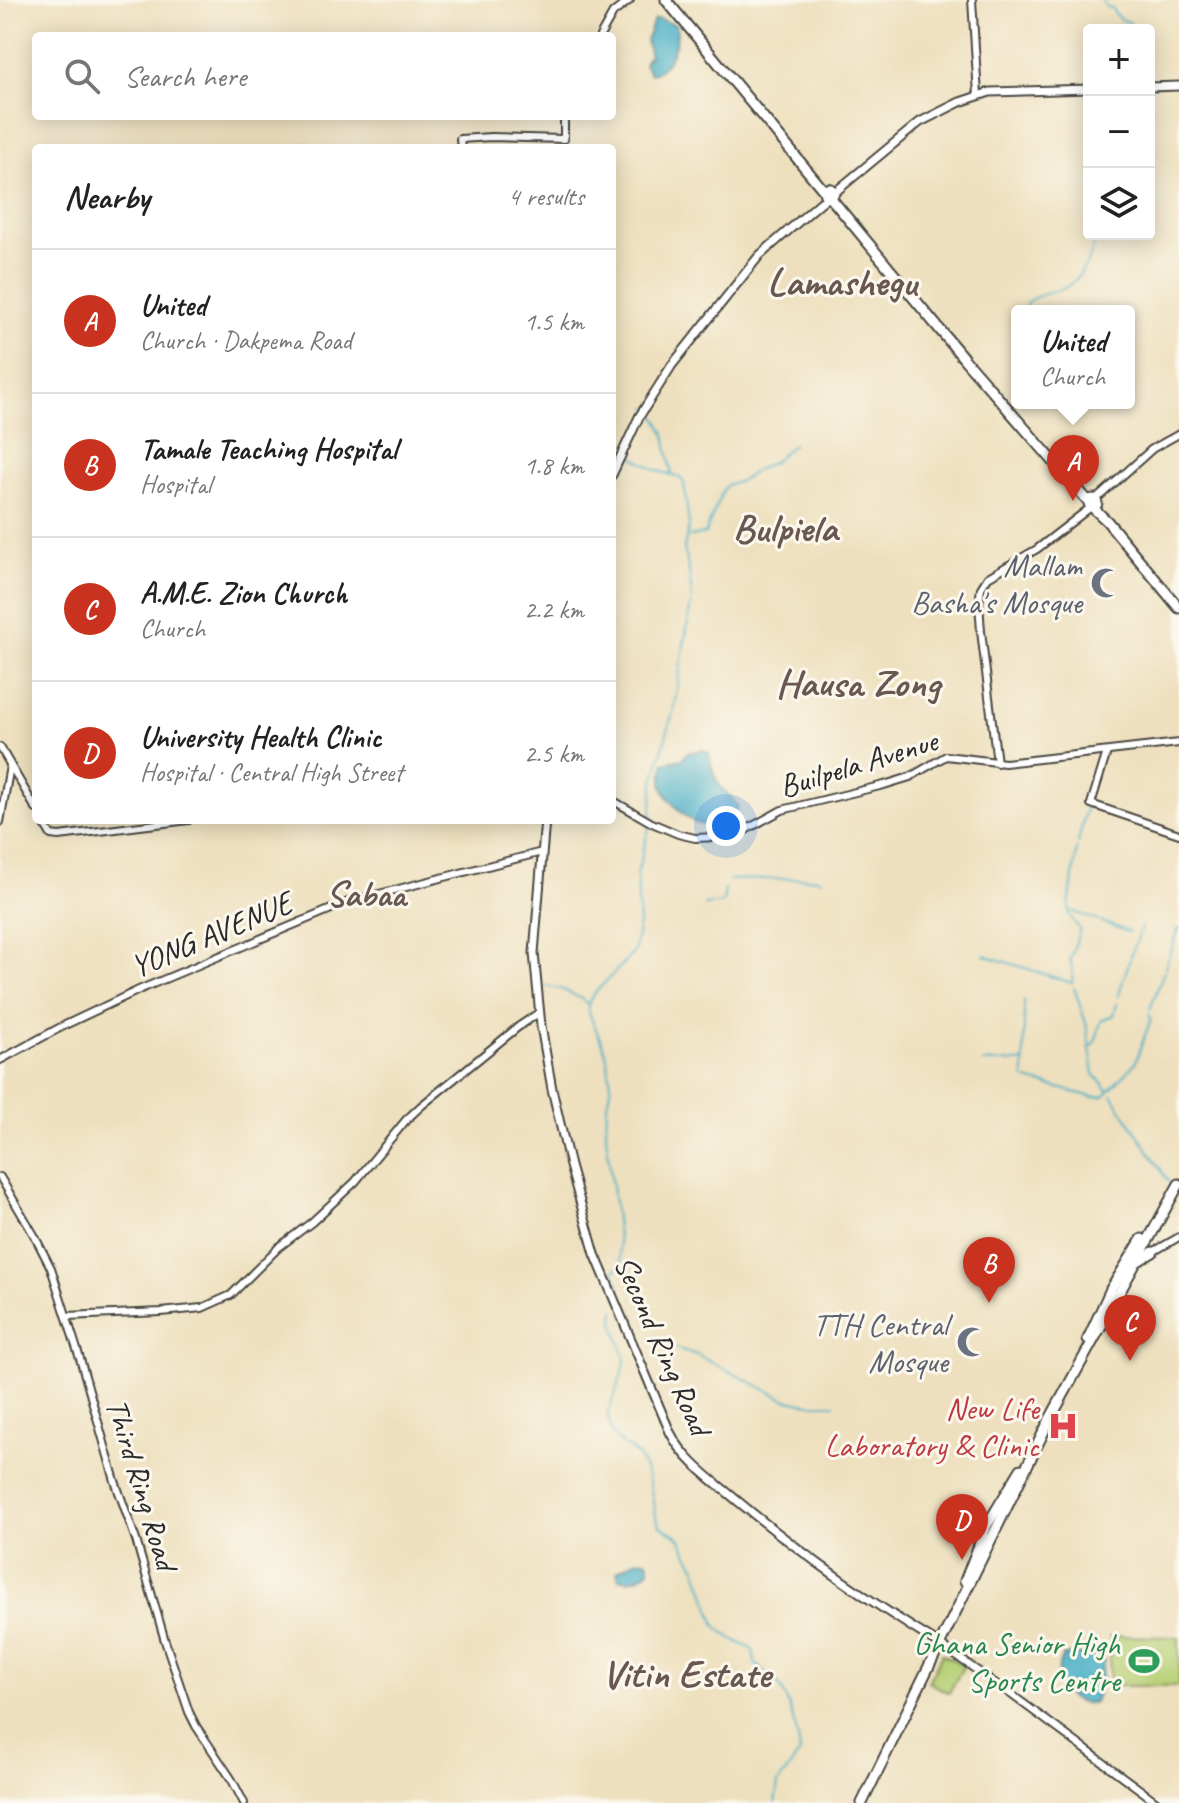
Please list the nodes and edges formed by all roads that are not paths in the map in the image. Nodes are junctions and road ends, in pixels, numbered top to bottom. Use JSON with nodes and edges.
{"nodes":[{"id":1,"x":630,"y":0,"type":"edge"},
{"id":2,"x":666,"y":0,"type":"edge"},
{"id":3,"x":972,"y":0,"type":"edge"},
{"id":4,"x":602,"y":32,"type":"edge"},
{"id":5,"x":1179,"y":86,"type":"edge"},
{"id":6,"x":1155,"y":87,"type":"edge"},
{"id":7,"x":1083,"y":89,"type":"edge"},
{"id":8,"x":978,"y":95,"type":"junction"},
{"id":9,"x":564,"y":120,"type":"edge"},
{"id":10,"x":461,"y":144,"type":"edge"},
{"id":11,"x":830,"y":193,"type":"junction"},
{"id":12,"x":1011,"y":408,"type":"edge"},
{"id":13,"x":1012,"y":409,"type":"edge"},
{"id":14,"x":1179,"y":434,"type":"edge"},
{"id":15,"x":616,"y":455,"type":"edge"},
{"id":16,"x":1093,"y":503,"type":"junction"},
{"id":17,"x":1179,"y":605,"type":"edge"},
{"id":18,"x":1179,"y":743,"type":"edge"},
{"id":19,"x":0,"y":747,"type":"edge"},
{"id":20,"x":1107,"y":752,"type":"junction"},
{"id":21,"x":997,"y":763,"type":"junction"},
{"id":22,"x":11,"y":765,"type":"junction"},
{"id":23,"x":32,"y":802,"type":"edge"},
{"id":24,"x":616,"y":802,"type":"edge"},
{"id":25,"x":0,"y":822,"type":"edge"},
{"id":26,"x":44,"y":824,"type":"edge"},
{"id":27,"x":156,"y":824,"type":"edge"},
{"id":28,"x":545,"y":824,"type":"edge"},
{"id":29,"x":1179,"y":834,"type":"edge"},
{"id":30,"x":542,"y":852,"type":"junction"},
{"id":31,"x":540,"y":1012,"type":"junction"},
{"id":32,"x":0,"y":1060,"type":"edge"},
{"id":33,"x":1179,"y":1174,"type":"edge"},
{"id":34,"x":0,"y":1177,"type":"edge"},
{"id":35,"x":1179,"y":1184,"type":"edge"},
{"id":36,"x":1179,"y":1237,"type":"edge"},
{"id":37,"x":1142,"y":1254,"type":"junction"},
{"id":38,"x":67,"y":1316,"type":"junction"},
{"id":39,"x":1041,"y":1431,"type":"junction"},
{"id":40,"x":991,"y":1518,"type":"junction"},
{"id":41,"x":999,"y":1526,"type":"junction"},
{"id":42,"x":938,"y":1643,"type":"junction"},
{"id":43,"x":244,"y":1803,"type":"edge"},
{"id":44,"x":862,"y":1803,"type":"edge"},
{"id":45,"x":1158,"y":1803,"type":"edge"}],
"edges":[{"from":1,"to":4,"type":"street"},
{"from":2,"to":11,"type":"highway"},
{"from":3,"to":8,"type":"street"},
{"from":5,"to":6,"type":"main road"},
{"from":7,"to":8,"type":"main road"},
{"from":8,"to":11,"type":"main road"},
{"from":9,"to":10,"type":"street"},
{"from":11,"to":12,"type":"highway"},
{"from":11,"to":15,"type":"main road"},
{"from":13,"to":16,"type":"highway"},
{"from":14,"to":16,"type":"street"},
{"from":16,"to":17,"type":"highway"},
{"from":16,"to":21,"type":"street"},
{"from":18,"to":20,"type":"street","name":"Builpela Avenue"},
{"from":19,"to":22,"type":"street"},
{"from":20,"to":21,"type":"street","name":"Builpela Avenue"},
{"from":20,"to":29,"type":"street"},
{"from":21,"to":24,"type":"street","name":"Builpela Avenue"},
{"from":22,"to":23,"type":"street"},
{"from":22,"to":25,"type":"street"},
{"from":26,"to":27,"type":"street"},
{"from":28,"to":30,"type":"main road","name":"Second Ring Road"},
{"from":30,"to":31,"type":"main road","name":"Second Ring Road"},
{"from":30,"to":32,"type":"street","name":"YONG AVENUE"},
{"from":31,"to":38,"type":"street"},
{"from":31,"to":42,"type":"main road","name":"Second Ring Road"},
{"from":33,"to":37,"type":"highway"},
{"from":34,"to":38,"type":"street","name":"Third Ring Road"},
{"from":35,"to":37,"type":"highway"},
{"from":36,"to":37,"type":"street"},
{"from":37,"to":39,"type":"highway"},
{"from":38,"to":43,"type":"street","name":"Third Ring Road"},
{"from":39,"to":40,"type":"highway"},
{"from":39,"to":41,"type":"highway"},
{"from":40,"to":41,"type":"highway"},
{"from":40,"to":42,"type":"highway"},
{"from":41,"to":42,"type":"highway"},
{"from":42,"to":44,"type":"highway"},
{"from":42,"to":45,"type":"street","name":"Second Ring Road"}]}
